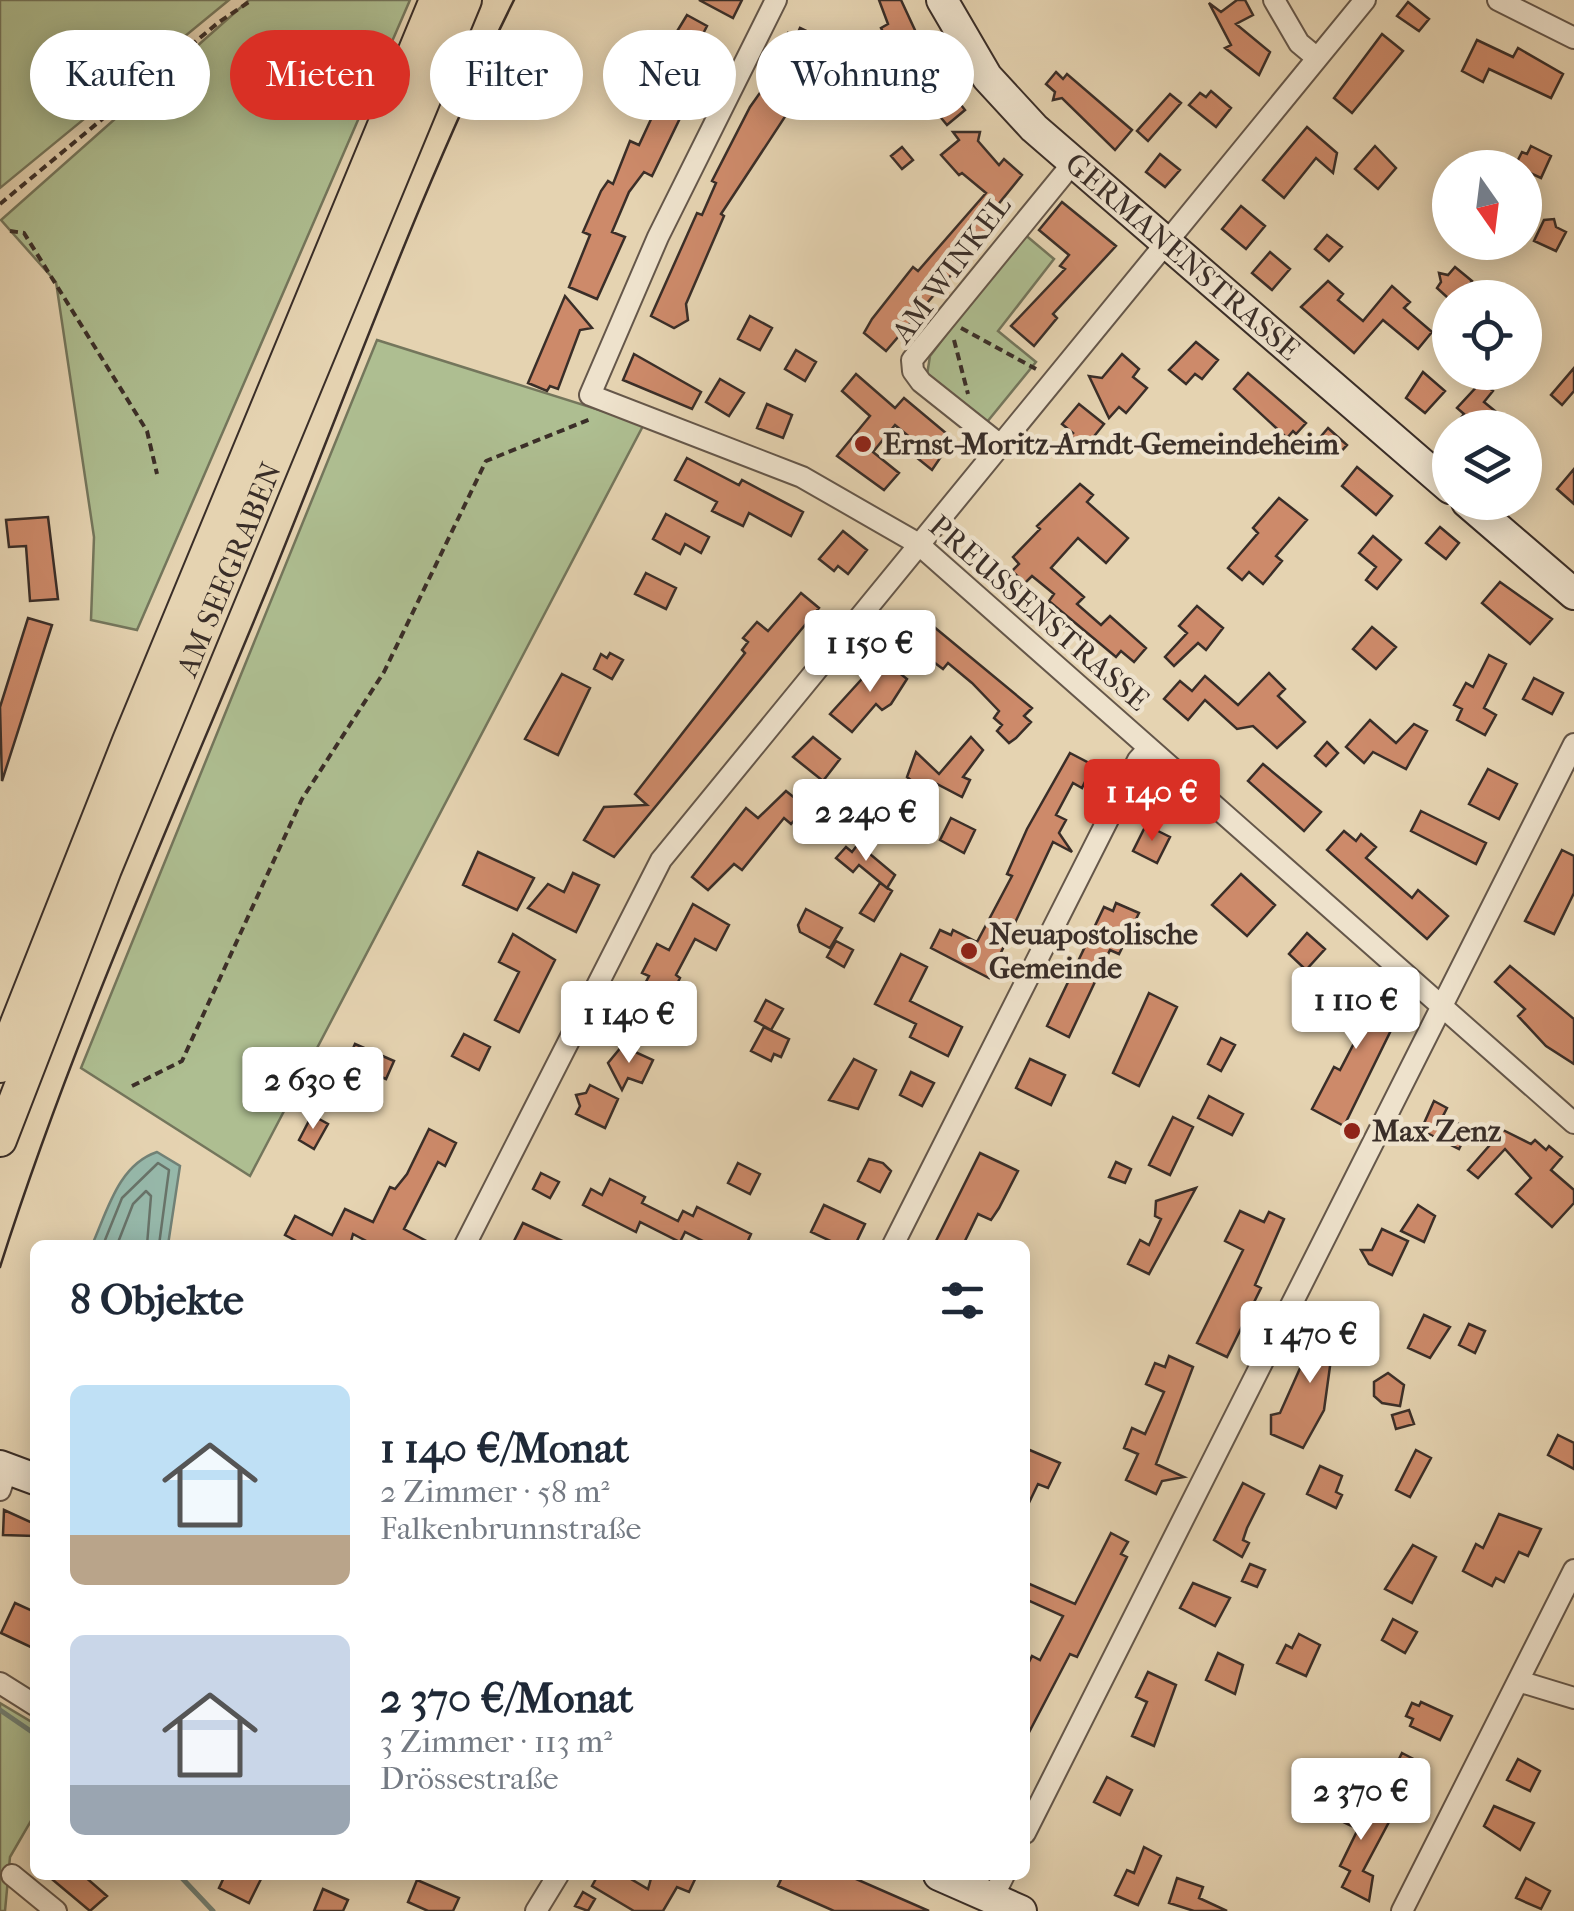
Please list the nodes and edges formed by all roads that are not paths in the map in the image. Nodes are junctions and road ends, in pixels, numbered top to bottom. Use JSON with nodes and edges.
{"nodes":[{"id":1,"x":436,"y":0,"type":"edge"},
{"id":2,"x":465,"y":0,"type":"edge"},
{"id":3,"x":776,"y":0,"type":"edge"},
{"id":4,"x":942,"y":0,"type":"edge"},
{"id":5,"x":1274,"y":0,"type":"edge"},
{"id":6,"x":1364,"y":0,"type":"edge"},
{"id":7,"x":1498,"y":0,"type":"edge"},
{"id":8,"x":1574,"y":38,"type":"edge"},
{"id":9,"x":1317,"y":58,"type":"junction"},
{"id":10,"x":1072,"y":164,"type":"junction"},
{"id":11,"x":1166,"y":246,"type":"junction"},
{"id":12,"x":1000,"y":444,"type":"junction"},
{"id":13,"x":1432,"y":473,"type":"edge"},
{"id":14,"x":1488,"y":520,"type":"edge"},
{"id":15,"x":917,"y":543,"type":"junction"},
{"id":16,"x":1574,"y":594,"type":"edge"},
{"id":17,"x":1574,"y":744,"type":"edge"},
{"id":18,"x":1149,"y":748,"type":"junction"},
{"id":19,"x":1440,"y":1006,"type":"junction"},
{"id":20,"x":0,"y":1066,"type":"edge"},
{"id":21,"x":1574,"y":1123,"type":"edge"},
{"id":22,"x":0,"y":1140,"type":"edge"},
{"id":23,"x":467,"y":1240,"type":"edge"},
{"id":24,"x":896,"y":1240,"type":"edge"},
{"id":25,"x":1574,"y":1570,"type":"edge"},
{"id":26,"x":1518,"y":1681,"type":"junction"},
{"id":27,"x":0,"y":1683,"type":"edge"},
{"id":28,"x":1574,"y":1698,"type":"edge"},
{"id":29,"x":30,"y":1703,"type":"edge"},
{"id":30,"x":1030,"y":1823,"type":"edge"},
{"id":31,"x":12,"y":1875,"type":"dead end"},
{"id":32,"x":555,"y":1880,"type":"edge"},
{"id":33,"x":963,"y":1880,"type":"edge"},
{"id":34,"x":998,"y":1887,"type":"edge"},
{"id":35,"x":56,"y":1911,"type":"edge"},
{"id":36,"x":536,"y":1911,"type":"edge"},
{"id":37,"x":1021,"y":1911,"type":"edge"},
{"id":38,"x":1402,"y":1911,"type":"edge"}],
"edges":[{"from":1,"to":20,"type":"main road","name":"AM SEEGRABEN"},
{"from":2,"to":22,"type":"main road","name":"AM SEEGRABEN"},
{"from":3,"to":15,"type":"street","name":"PREUSSENSTRASSE"},
{"from":4,"to":10,"type":"street","name":"GERMANENSTRASSE"},
{"from":5,"to":9,"type":"street"},
{"from":6,"to":9,"type":"street"},
{"from":7,"to":8,"type":"street"},
{"from":9,"to":11,"type":"street"},
{"from":10,"to":11,"type":"street","name":"GERMANENSTRASSE"},
{"from":10,"to":12,"type":"street","name":"AM WINKEL"},
{"from":11,"to":12,"type":"street"},
{"from":11,"to":13,"type":"street","name":"GERMANENSTRASSE"},
{"from":12,"to":15,"type":"street"},
{"from":14,"to":16,"type":"street"},
{"from":15,"to":18,"type":"street","name":"PREUSSENSTRASSE"},
{"from":15,"to":23,"type":"street"},
{"from":17,"to":19,"type":"street"},
{"from":18,"to":19,"type":"street","name":"PREUSSENSTRASSE"},
{"from":18,"to":24,"type":"street"},
{"from":19,"to":21,"type":"street","name":"PREUSSENSTRASSE"},
{"from":19,"to":30,"type":"street"},
{"from":25,"to":26,"type":"street"},
{"from":26,"to":28,"type":"street"},
{"from":26,"to":38,"type":"street"},
{"from":27,"to":29,"type":"street"},
{"from":31,"to":35,"type":"street"},
{"from":32,"to":36,"type":"street"},
{"from":33,"to":34,"type":"street"},
{"from":34,"to":37,"type":"street"}]}
